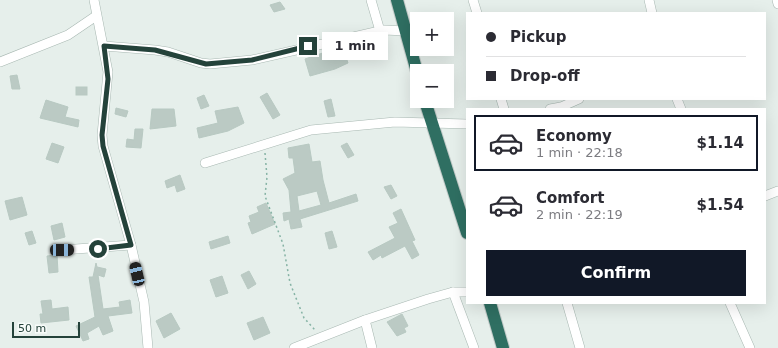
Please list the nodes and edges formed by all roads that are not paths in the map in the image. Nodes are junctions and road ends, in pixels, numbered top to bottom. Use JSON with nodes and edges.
{"nodes":[{"id":1,"x":94,"y":0,"type":"edge"},
{"id":2,"x":371,"y":0,"type":"edge"},
{"id":3,"x":397,"y":0,"type":"edge"},
{"id":4,"x":473,"y":0,"type":"edge"},
{"id":5,"x":649,"y":0,"type":"edge"},
{"id":6,"x":777,"y":0,"type":"edge"},
{"id":7,"x":778,"y":4,"type":"edge"},
{"id":8,"x":477,"y":12,"type":"edge"},
{"id":9,"x":652,"y":12,"type":"edge"},
{"id":10,"x":96,"y":16,"type":"junction"},
{"id":11,"x":380,"y":31,"type":"junction"},
{"id":12,"x":406,"y":31,"type":"junction"},
{"id":13,"x":104,"y":46,"type":"junction"},
{"id":14,"x":0,"y":62,"type":"edge"},
{"id":15,"x":415,"y":64,"type":"edge"},
{"id":16,"x":577,"y":100,"type":"edge"},
{"id":17,"x":427,"y":108,"type":"edge"},
{"id":18,"x":556,"y":108,"type":"edge"},
{"id":19,"x":430,"y":122,"type":"junction"},
{"id":20,"x":466,"y":124,"type":"edge"},
{"id":21,"x":205,"y":163,"type":"dead end"},
{"id":22,"x":778,"y":191,"type":"edge"},
{"id":23,"x":766,"y":196,"type":"edge"},
{"id":24,"x":466,"y":230,"type":"edge"},
{"id":25,"x":131,"y":245,"type":"junction"},
{"id":26,"x":62,"y":250,"type":"dead end"},
{"id":27,"x":453,"y":292,"type":"junction"},
{"id":28,"x":466,"y":292,"type":"edge"},
{"id":29,"x":490,"y":304,"type":"edge"},
{"id":30,"x":567,"y":304,"type":"edge"},
{"id":31,"x":730,"y":304,"type":"edge"},
{"id":32,"x":365,"y":320,"type":"junction"},
{"id":33,"x":308,"y":346,"type":"edge"},
{"id":34,"x":148,"y":348,"type":"edge"},
{"id":35,"x":294,"y":348,"type":"edge"},
{"id":36,"x":372,"y":348,"type":"edge"},
{"id":37,"x":474,"y":348,"type":"edge"},
{"id":38,"x":503,"y":348,"type":"edge"},
{"id":39,"x":580,"y":348,"type":"edge"},
{"id":40,"x":750,"y":348,"type":"edge"}],
"edges":[{"from":1,"to":10,"type":"street"},
{"from":2,"to":11,"type":"street"},
{"from":3,"to":12,"type":"highway"},
{"from":4,"to":8,"type":"street"},
{"from":5,"to":9,"type":"street"},
{"from":6,"to":7,"type":"street"},
{"from":10,"to":13,"type":"street"},
{"from":10,"to":14,"type":"street"},
{"from":11,"to":12,"type":"street"},
{"from":11,"to":13,"type":"street"},
{"from":12,"to":15,"type":"highway"},
{"from":13,"to":25,"type":"street"},
{"from":16,"to":18,"type":"street"},
{"from":17,"to":19,"type":"highway"},
{"from":19,"to":20,"type":"street"},
{"from":19,"to":21,"type":"street"},
{"from":19,"to":24,"type":"highway"},
{"from":22,"to":23,"type":"street"},
{"from":25,"to":26,"type":"street"},
{"from":25,"to":34,"type":"street"},
{"from":27,"to":28,"type":"street"},
{"from":27,"to":32,"type":"street"},
{"from":27,"to":37,"type":"street"},
{"from":29,"to":38,"type":"highway"},
{"from":30,"to":39,"type":"street"},
{"from":31,"to":40,"type":"street"},
{"from":32,"to":33,"type":"street"},
{"from":32,"to":36,"type":"street"},
{"from":33,"to":35,"type":"street"}]}
